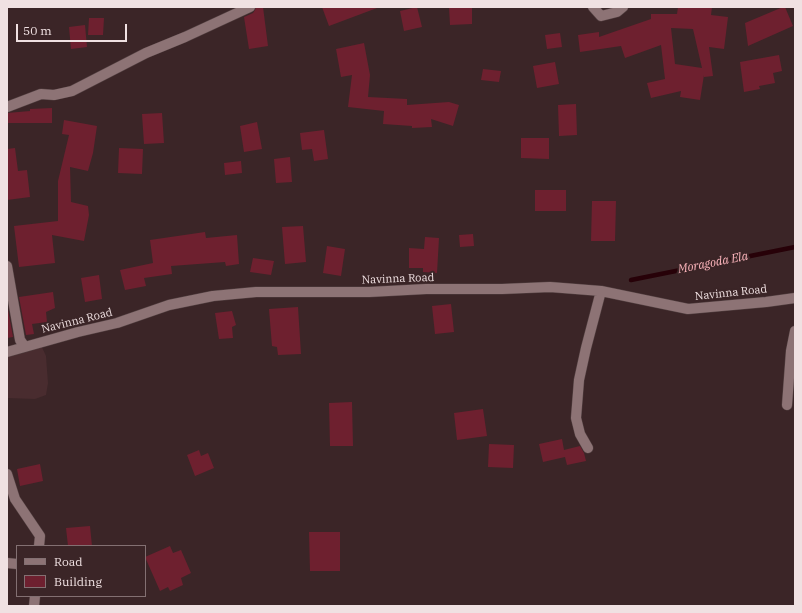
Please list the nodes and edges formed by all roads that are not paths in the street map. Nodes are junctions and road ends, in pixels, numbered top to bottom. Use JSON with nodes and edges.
{"nodes":[{"id":1,"x":250,"y":7,"type":"edge"},
{"id":2,"x":593,"y":7,"type":"edge"},
{"id":3,"x":623,"y":7,"type":"edge"},
{"id":4,"x":7,"y":107,"type":"edge"},
{"id":5,"x":7,"y":266,"type":"edge"},
{"id":6,"x":601,"y":291,"type":"junction"},
{"id":7,"x":795,"y":298,"type":"edge"},
{"id":8,"x":795,"y":331,"type":"edge"},
{"id":9,"x":25,"y":347,"type":"junction"},
{"id":10,"x":7,"y":352,"type":"edge"},
{"id":11,"x":787,"y":405,"type":"dead end"},
{"id":12,"x":588,"y":448,"type":"dead end"},
{"id":13,"x":7,"y":474,"type":"edge"},
{"id":14,"x":39,"y":545,"type":"edge"}],
"edges":[{"from":1,"to":4,"type":"street"},
{"from":2,"to":3,"type":"street"},
{"from":5,"to":9,"type":"street"},
{"from":6,"to":7,"type":"street","name":"Navinna Road"},
{"from":6,"to":9,"type":"street","name":"Navinna Road"},
{"from":6,"to":12,"type":"street"},
{"from":8,"to":11,"type":"street"},
{"from":9,"to":10,"type":"street","name":"Navinna Road"},
{"from":13,"to":14,"type":"street"}]}
